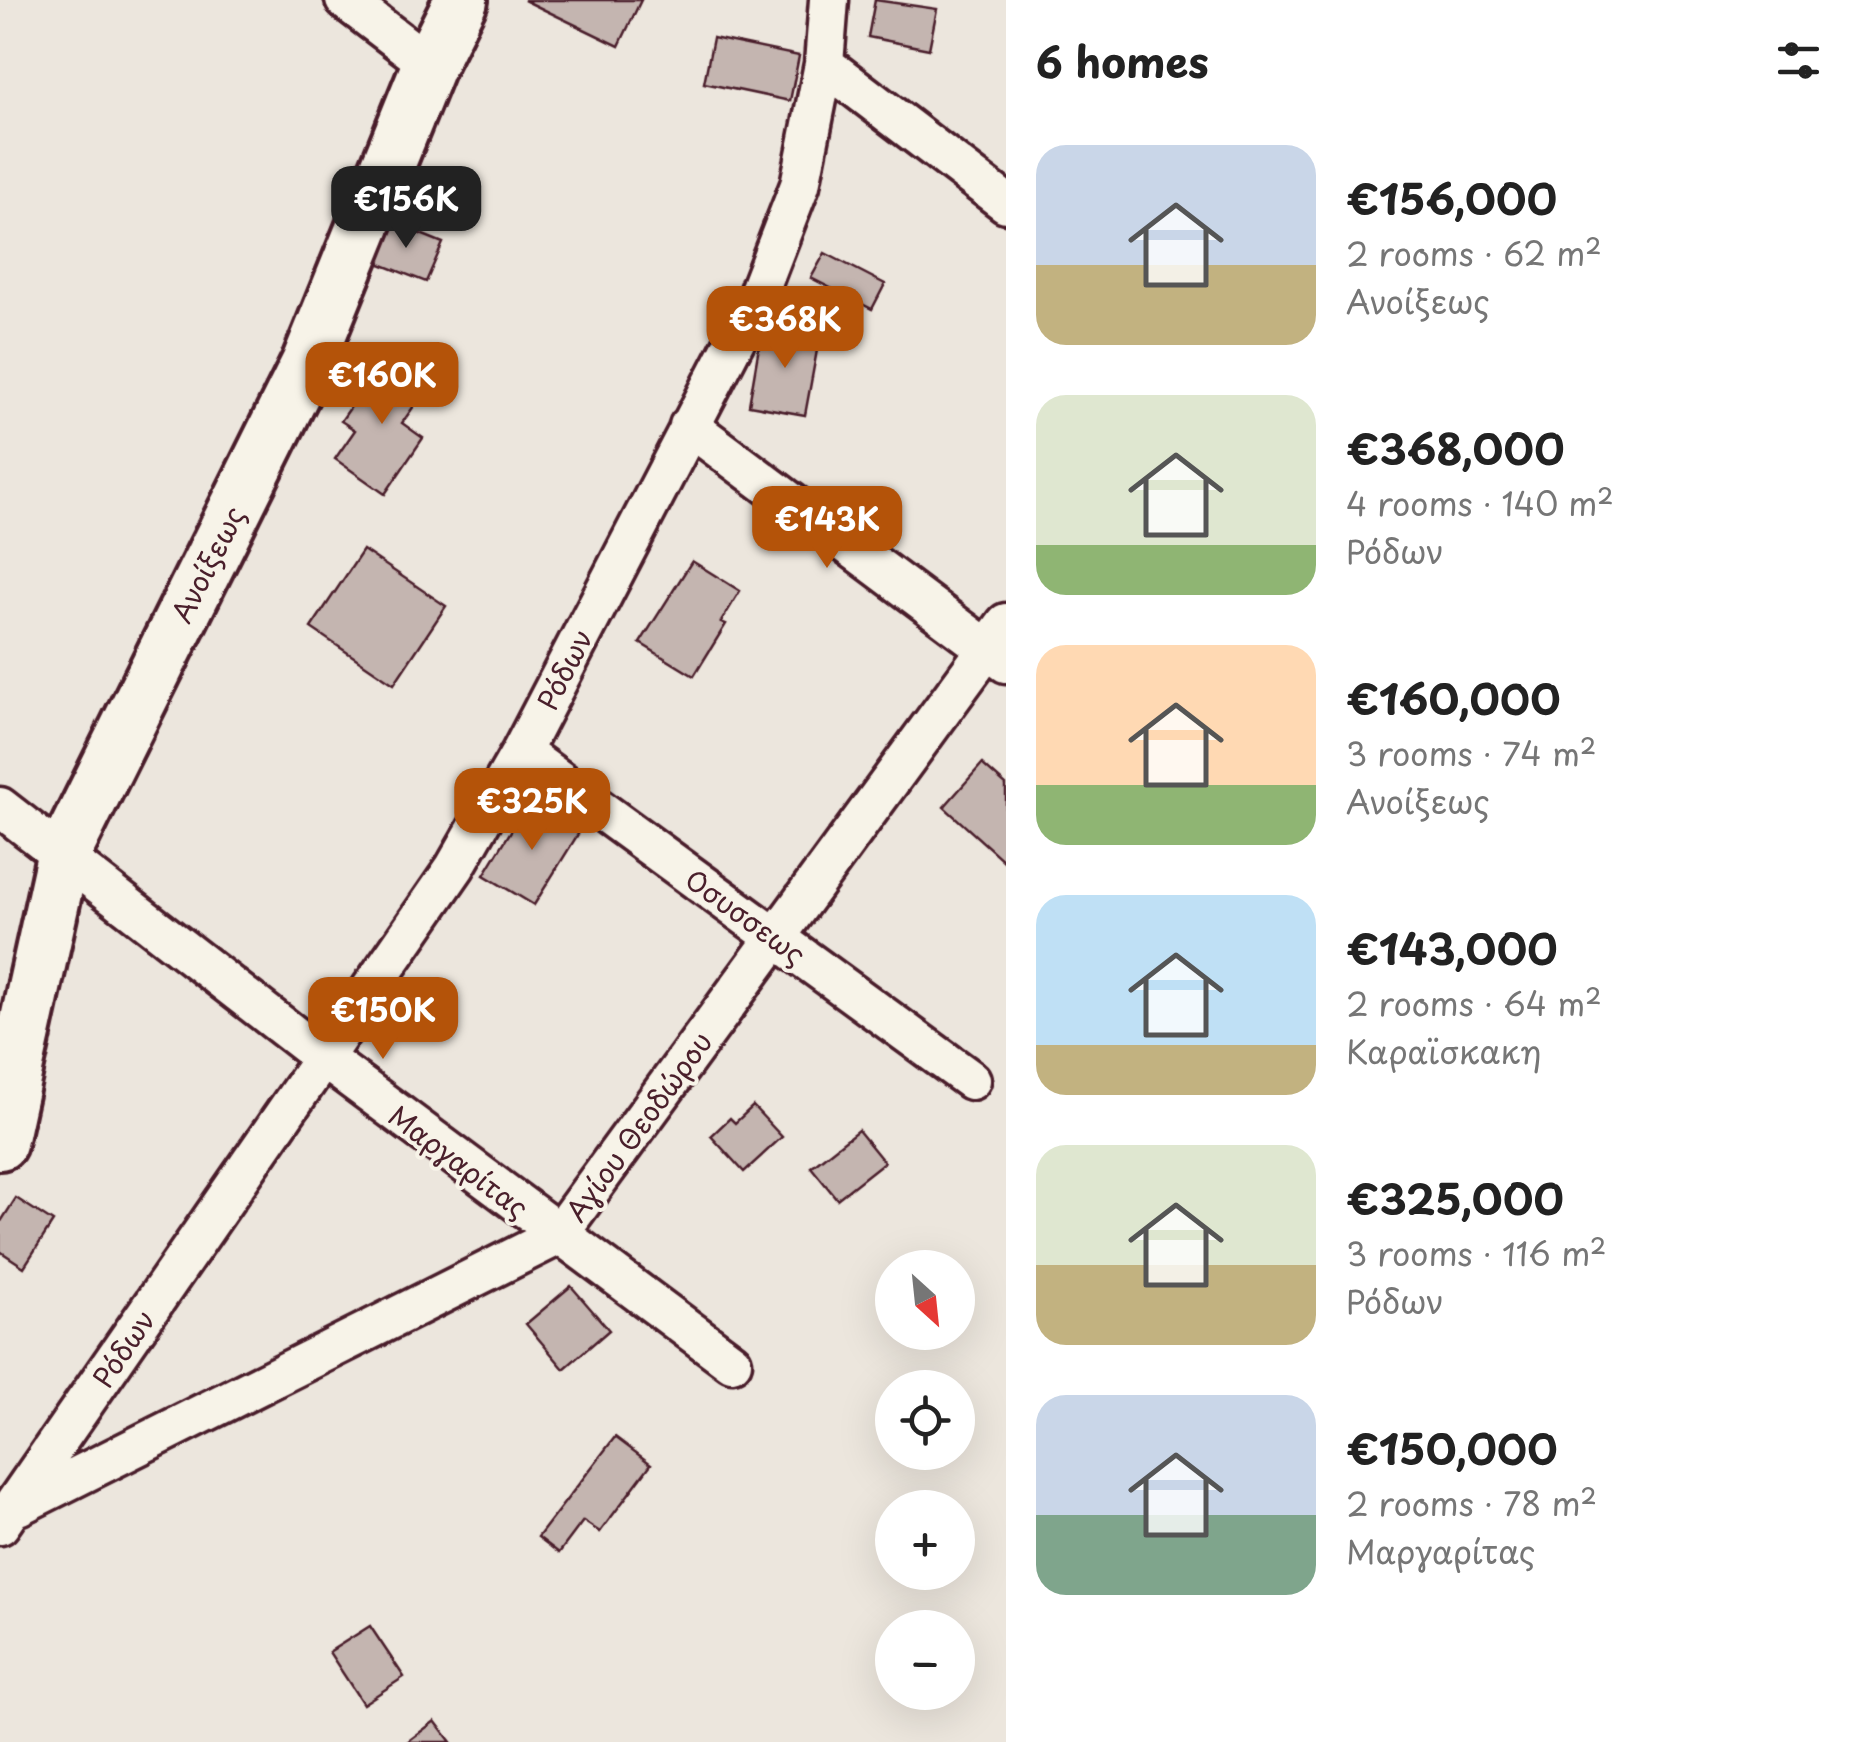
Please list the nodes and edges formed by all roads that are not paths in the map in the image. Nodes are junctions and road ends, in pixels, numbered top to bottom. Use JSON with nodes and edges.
{"nodes":[{"id":1,"x":345,"y":0,"type":"edge"},
{"id":2,"x":462,"y":0,"type":"edge"},
{"id":3,"x":830,"y":0,"type":"edge"},
{"id":4,"x":429,"y":64,"type":"junction"},
{"id":5,"x":824,"y":64,"type":"junction"},
{"id":6,"x":1006,"y":204,"type":"edge"},
{"id":7,"x":688,"y":426,"type":"junction"},
{"id":8,"x":1000,"y":645,"type":"edge"},
{"id":9,"x":521,"y":752,"type":"junction"},
{"id":10,"x":0,"y":807,"type":"edge"},
{"id":11,"x":63,"y":856,"type":"junction"},
{"id":12,"x":776,"y":938,"type":"junction"},
{"id":13,"x":322,"y":1057,"type":"junction"},
{"id":14,"x":971,"y":1080,"type":"dead end"},
{"id":15,"x":0,"y":1143,"type":"edge"},
{"id":16,"x":558,"y":1236,"type":"junction"},
{"id":17,"x":732,"y":1362,"type":"dead end"},
{"id":18,"x":5,"y":1511,"type":"edge"}],
"edges":[{"from":1,"to":4,"type":"street"},
{"from":2,"to":4,"type":"street","name":"Ανοίξεως"},
{"from":3,"to":5,"type":"street","name":"Ρόδων"},
{"from":4,"to":11,"type":"street","name":"Ανοίξεως"},
{"from":5,"to":6,"type":"street"},
{"from":5,"to":7,"type":"street","name":"Ρόδων"},
{"from":7,"to":8,"type":"street"},
{"from":7,"to":9,"type":"street","name":"Ρόδων"},
{"from":8,"to":12,"type":"street","name":"Αγίου Θεοδώρου"},
{"from":9,"to":12,"type":"street","name":"Οσυσσεως"},
{"from":9,"to":13,"type":"street","name":"Ρόδων"},
{"from":10,"to":11,"type":"street","name":"Μαργαρίτας"},
{"from":11,"to":13,"type":"street","name":"Μαργαρίτας"},
{"from":11,"to":15,"type":"street","name":"Ανοίξεως"},
{"from":12,"to":14,"type":"street","name":"Οσυσσεως"},
{"from":12,"to":16,"type":"street","name":"Αγίου Θεοδώρου"},
{"from":13,"to":16,"type":"street","name":"Μαργαρίτας"},
{"from":13,"to":18,"type":"street","name":"Ρόδων"},
{"from":16,"to":17,"type":"street","name":"Μαργαρίτας"},
{"from":16,"to":18,"type":"street","name":"Αγίου Θεοδώρου"}]}
